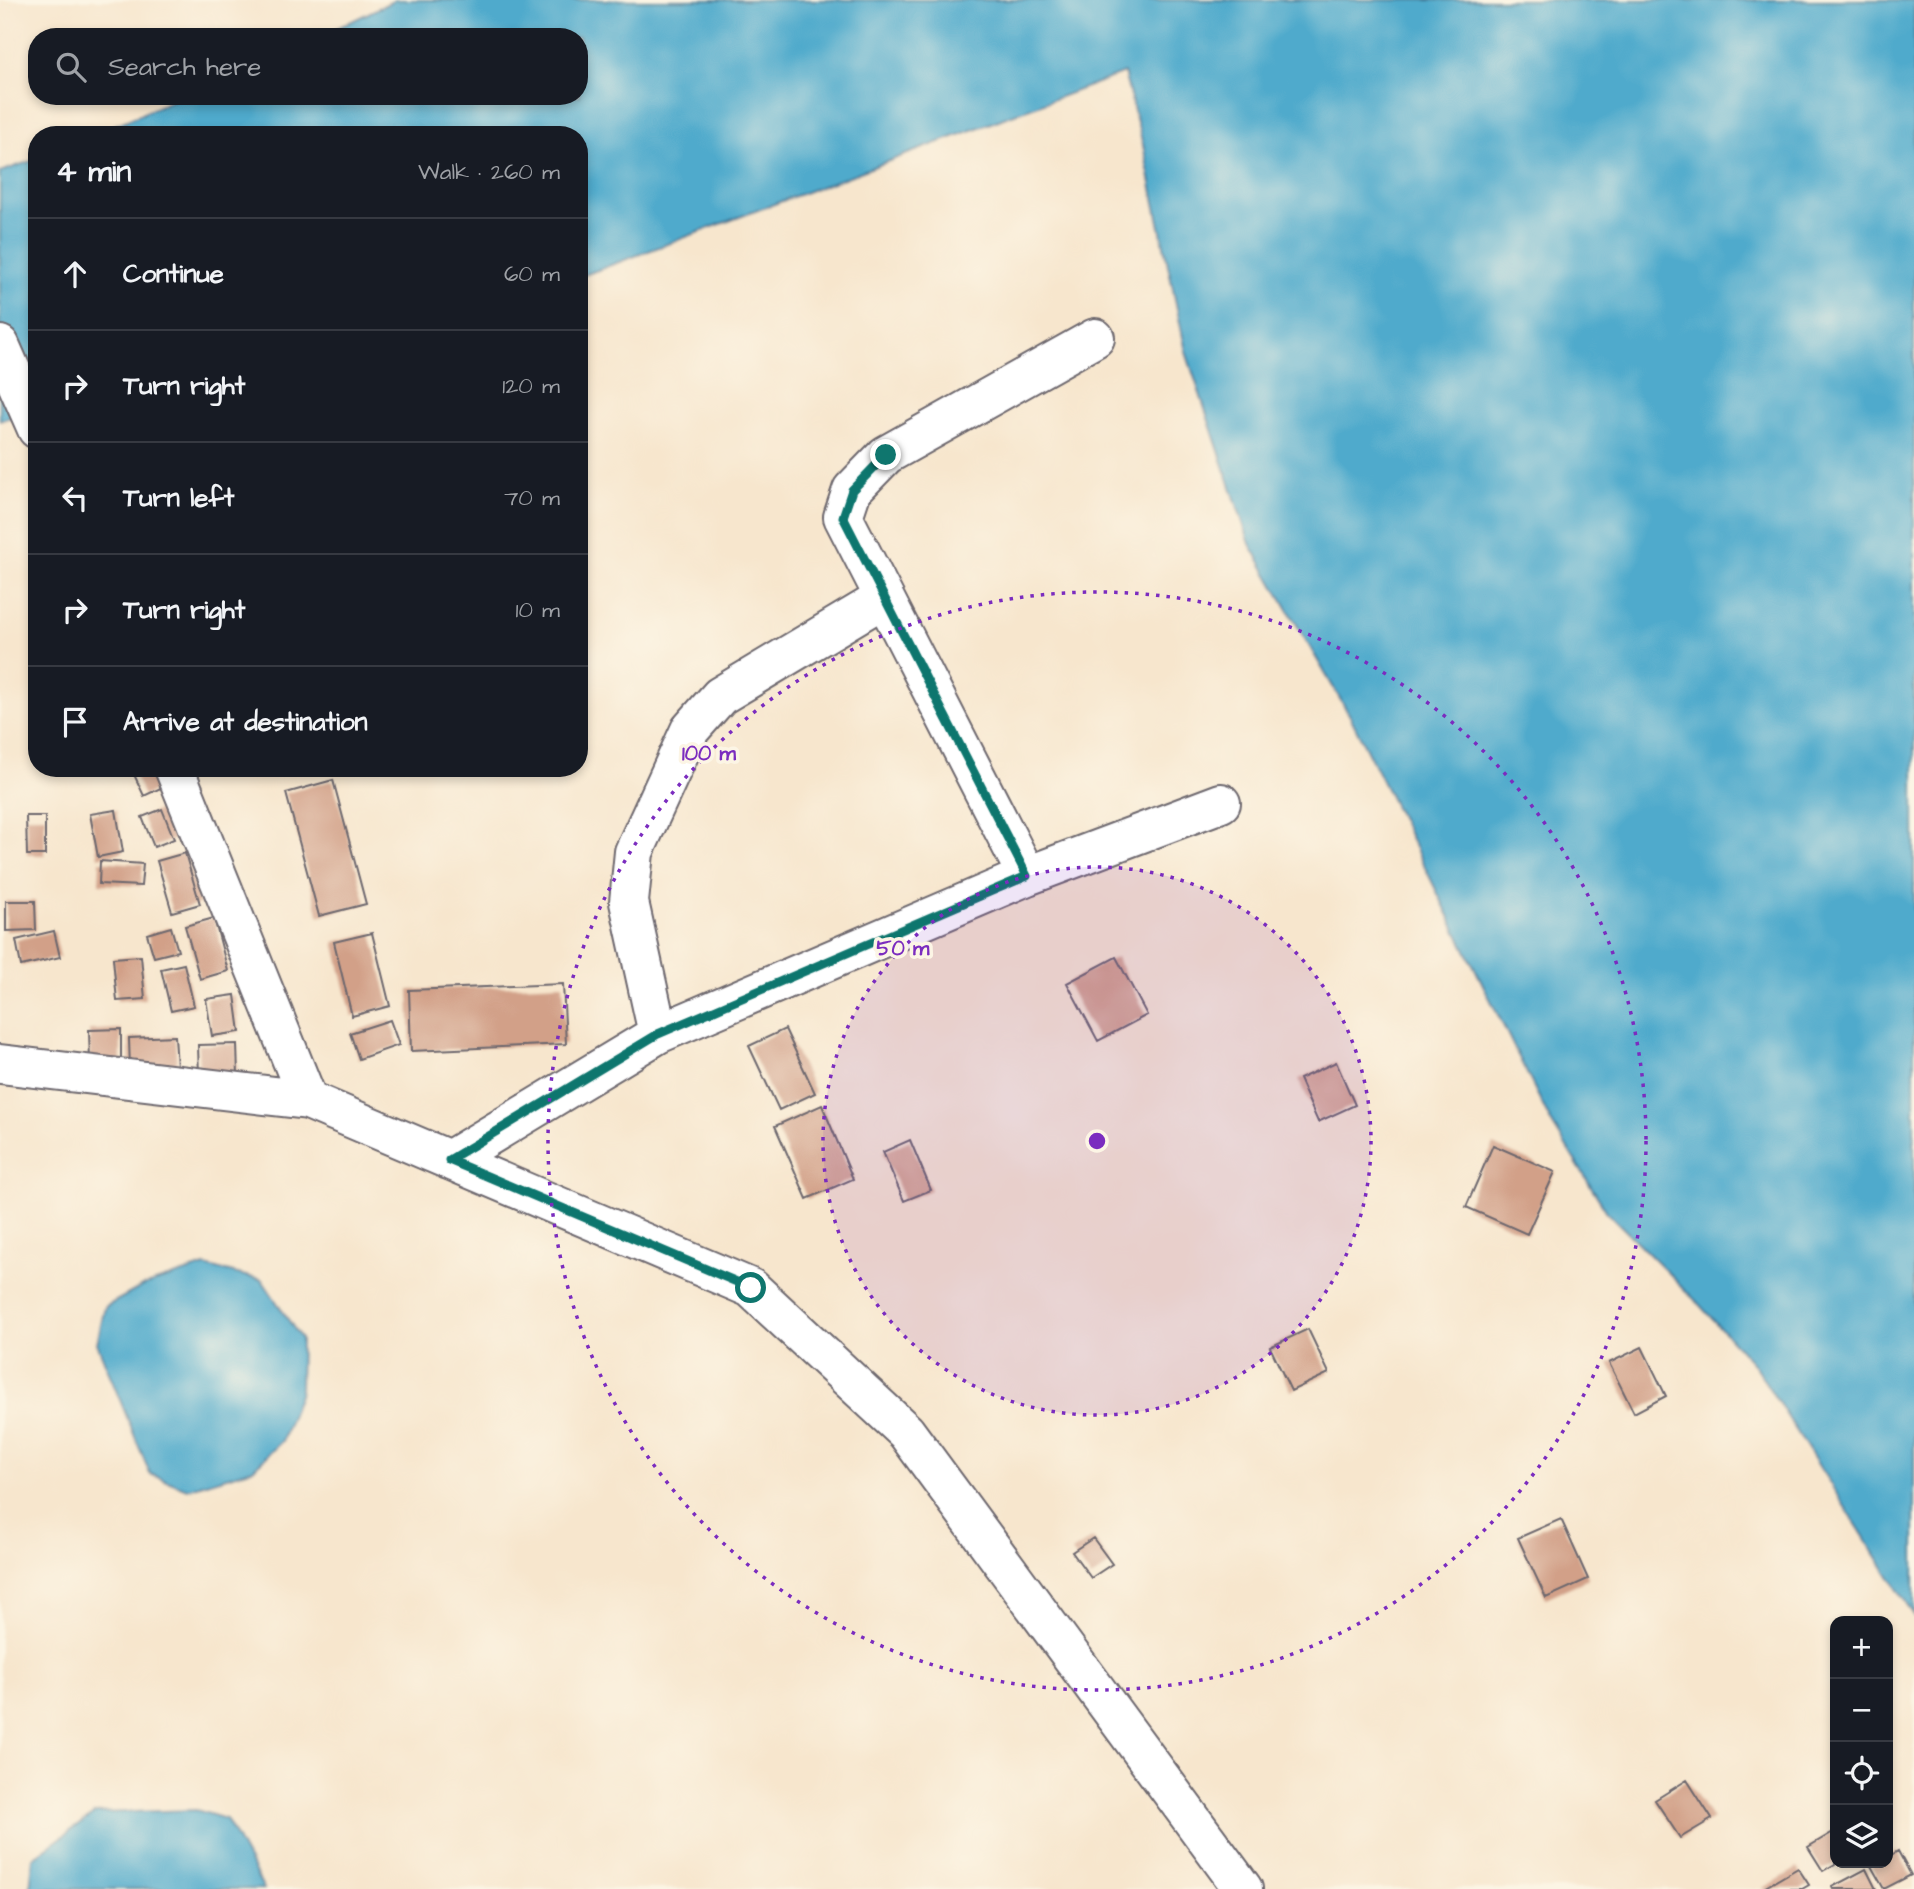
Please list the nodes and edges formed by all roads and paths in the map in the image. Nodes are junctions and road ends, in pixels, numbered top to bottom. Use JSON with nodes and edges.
{"nodes":[{"id":1,"x":1095,"y":338,"type":"dead end"},
{"id":2,"x":0,"y":345,"type":"edge"},
{"id":3,"x":28,"y":408,"type":"edge"},
{"id":4,"x":884,"y":598,"type":"junction"},
{"id":5,"x":178,"y":777,"type":"edge"},
{"id":6,"x":1221,"y":803,"type":"dead end"},
{"id":7,"x":1027,"y":876,"type":"junction"},
{"id":8,"x":658,"y":1034,"type":"junction"},
{"id":9,"x":0,"y":1063,"type":"edge"},
{"id":10,"x":308,"y":1100,"type":"junction"},
{"id":11,"x":449,"y":1160,"type":"junction"},
{"id":12,"x":1243,"y":1889,"type":"edge"}],
"edges":[{"from":1,"to":4,"type":"street"},
{"from":2,"to":3,"type":"street"},
{"from":4,"to":7,"type":"street"},
{"from":4,"to":8,"type":"street"},
{"from":5,"to":10,"type":"street"},
{"from":6,"to":7,"type":"street"},
{"from":7,"to":8,"type":"street"},
{"from":8,"to":11,"type":"street"},
{"from":9,"to":10,"type":"street"},
{"from":10,"to":11,"type":"street"},
{"from":11,"to":12,"type":"street"}]}
